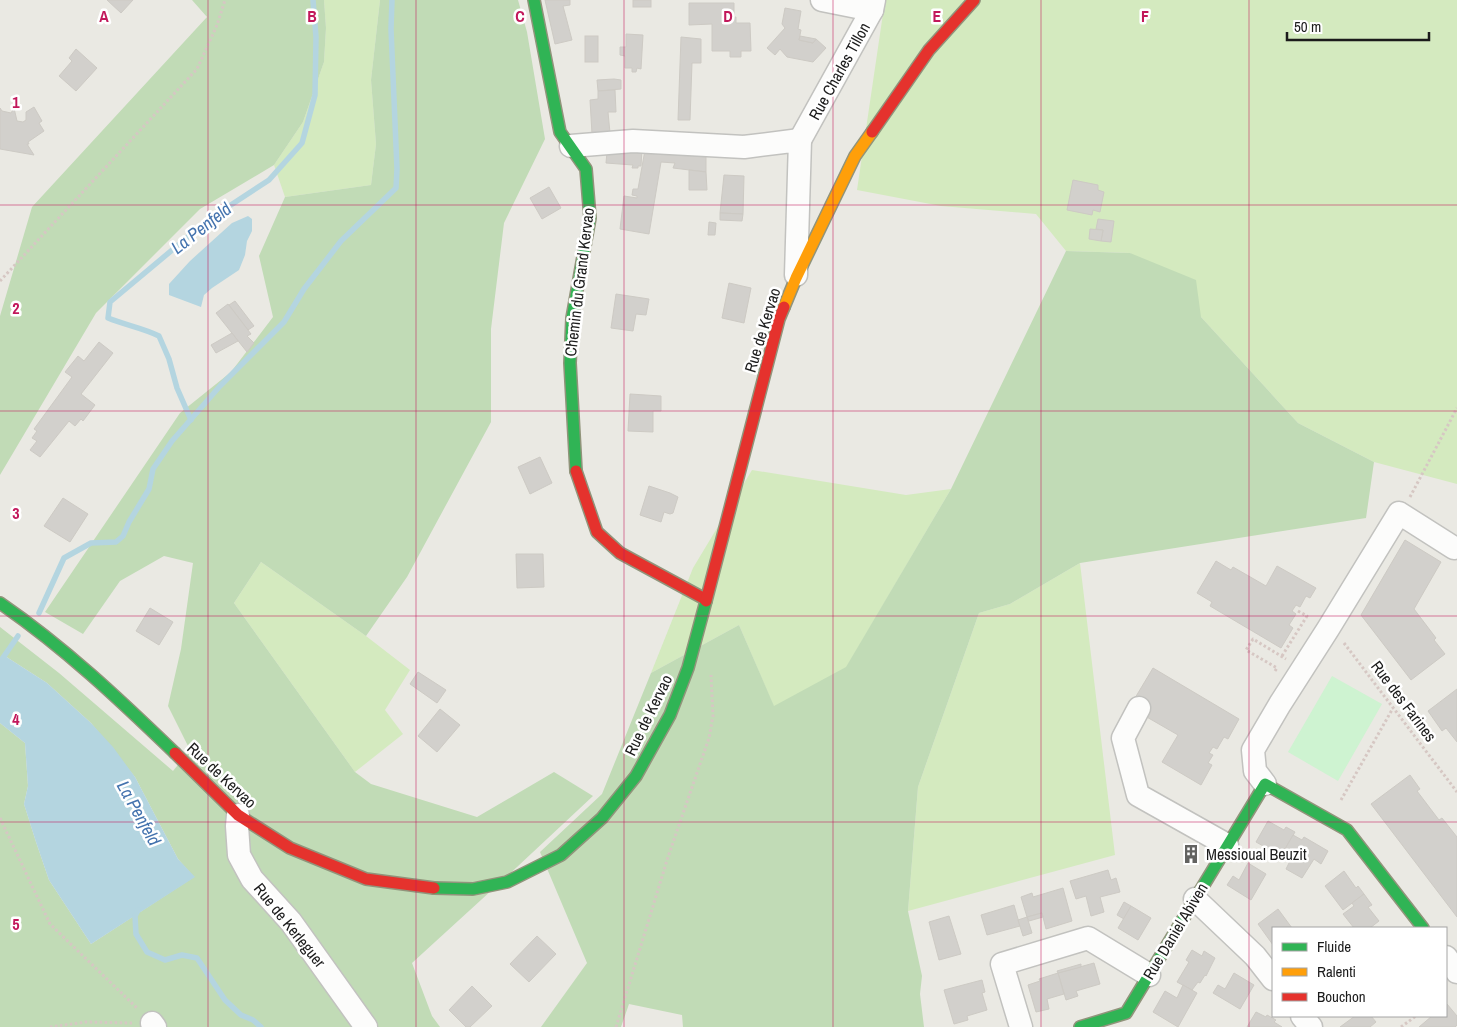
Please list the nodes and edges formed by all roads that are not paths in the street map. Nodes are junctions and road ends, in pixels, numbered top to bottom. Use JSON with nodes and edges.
{"nodes":[{"id":1,"x":534,"y":0,"type":"edge"},
{"id":2,"x":822,"y":0,"type":"edge"},
{"id":3,"x":974,"y":0,"type":"edge"},
{"id":4,"x":873,"y":5,"type":"edge"},
{"id":5,"x":800,"y":140,"type":"junction"},
{"id":6,"x":571,"y":146,"type":"junction"},
{"id":7,"x":796,"y":278,"type":"junction"},
{"id":8,"x":1454,"y":548,"type":"dead end"},
{"id":9,"x":705,"y":599,"type":"junction"},
{"id":10,"x":0,"y":603,"type":"edge"},
{"id":11,"x":1139,"y":708,"type":"dead end"},
{"id":12,"x":1265,"y":784,"type":"junction"},
{"id":13,"x":238,"y":815,"type":"junction"},
{"id":14,"x":1227,"y":845,"type":"junction"},
{"id":15,"x":1195,"y":899,"type":"junction"},
{"id":16,"x":1422,"y":927,"type":"edge"},
{"id":17,"x":1447,"y":958,"type":"edge"},
{"id":18,"x":1457,"y":972,"type":"edge"},
{"id":19,"x":1149,"y":975,"type":"junction"},
{"id":20,"x":1272,"y":978,"type":"edge"},
{"id":21,"x":1094,"y":1025,"type":"edge"},
{"id":22,"x":366,"y":1027,"type":"edge"},
{"id":23,"x":1021,"y":1027,"type":"edge"}],
"edges":[{"from":1,"to":6,"type":"main road","name":"Chemin du Grand Kervao"},
{"from":2,"to":4,"type":"street"},
{"from":3,"to":7,"type":"main road","name":"Rue de Kervao"},
{"from":4,"to":5,"type":"street","name":"Rue Charles Tillon"},
{"from":5,"to":6,"type":"street"},
{"from":5,"to":7,"type":"street"},
{"from":6,"to":9,"type":"main road","name":"Chemin du Grand Kervao"},
{"from":7,"to":9,"type":"main road","name":"Rue de Kervao"},
{"from":8,"to":12,"type":"street"},
{"from":9,"to":13,"type":"main road","name":"Rue de Kervao"},
{"from":10,"to":13,"type":"main road","name":"Rue de Kervao"},
{"from":11,"to":14,"type":"street"},
{"from":12,"to":14,"type":"main road","name":"Rue Daniel Abiven"},
{"from":12,"to":16,"type":"main road"},
{"from":13,"to":22,"type":"street","name":"Rue de Kerleguer"},
{"from":14,"to":15,"type":"main road","name":"Rue Daniel Abiven"},
{"from":15,"to":19,"type":"main road","name":"Rue Daniel Abiven"},
{"from":15,"to":20,"type":"street"},
{"from":17,"to":18,"type":"street"},
{"from":19,"to":21,"type":"main road","name":"Rue Daniel Abiven"},
{"from":19,"to":23,"type":"street"}]}
